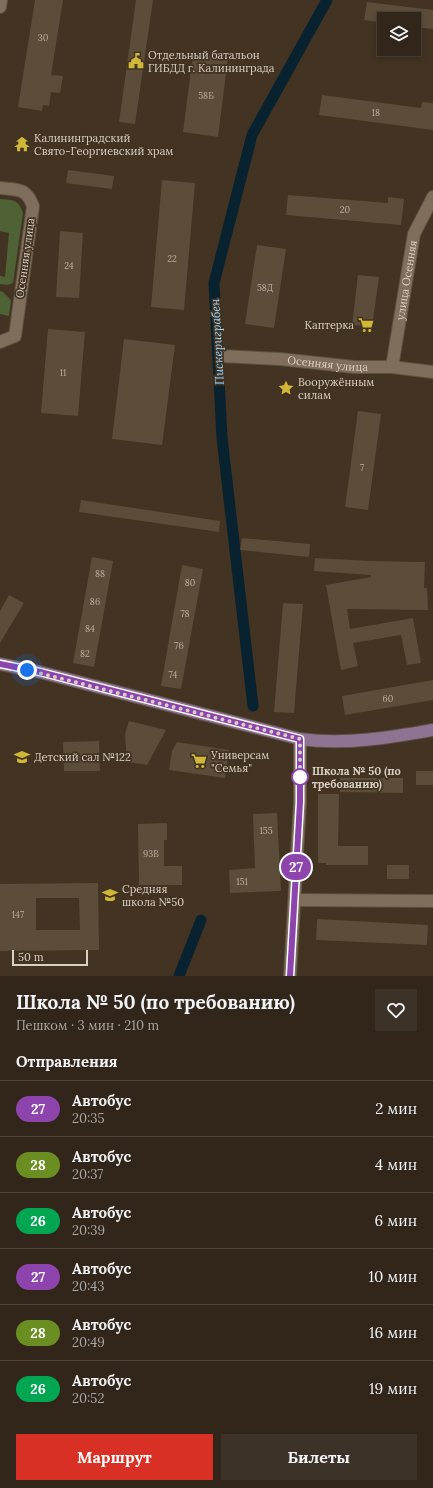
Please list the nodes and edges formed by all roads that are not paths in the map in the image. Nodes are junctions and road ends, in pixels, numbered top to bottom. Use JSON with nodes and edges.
{"nodes":[{"id":1,"x":1,"y":0,"type":"edge"},
{"id":2,"x":0,"y":7,"type":"edge"},
{"id":3,"x":0,"y":188,"type":"edge"},
{"id":4,"x":433,"y":197,"type":"edge"},
{"id":5,"x":0,"y":342,"type":"edge"},
{"id":6,"x":222,"y":356,"type":"dead end"},
{"id":7,"x":392,"y":367,"type":"junction"},
{"id":8,"x":433,"y":372,"type":"edge"},
{"id":9,"x":0,"y":664,"type":"edge"},
{"id":10,"x":433,"y":730,"type":"edge"},
{"id":11,"x":300,"y":739,"type":"junction"},
{"id":12,"x":295,"y":900,"type":"junction"},
{"id":13,"x":433,"y":901,"type":"edge"},
{"id":14,"x":290,"y":976,"type":"edge"}],
"edges":[{"from":1,"to":2,"type":"street"},
{"from":3,"to":5,"type":"street","name":"Осенняя улица"},
{"from":4,"to":7,"type":"street","name":"улица Осенняя"},
{"from":6,"to":7,"type":"street","name":"Осенняя улица"},
{"from":7,"to":8,"type":"street","name":"Осенняя улица"},
{"from":9,"to":11,"type":"main road"},
{"from":10,"to":11,"type":"main road"},
{"from":11,"to":12,"type":"street"},
{"from":12,"to":13,"type":"street"},
{"from":12,"to":14,"type":"street"}]}
